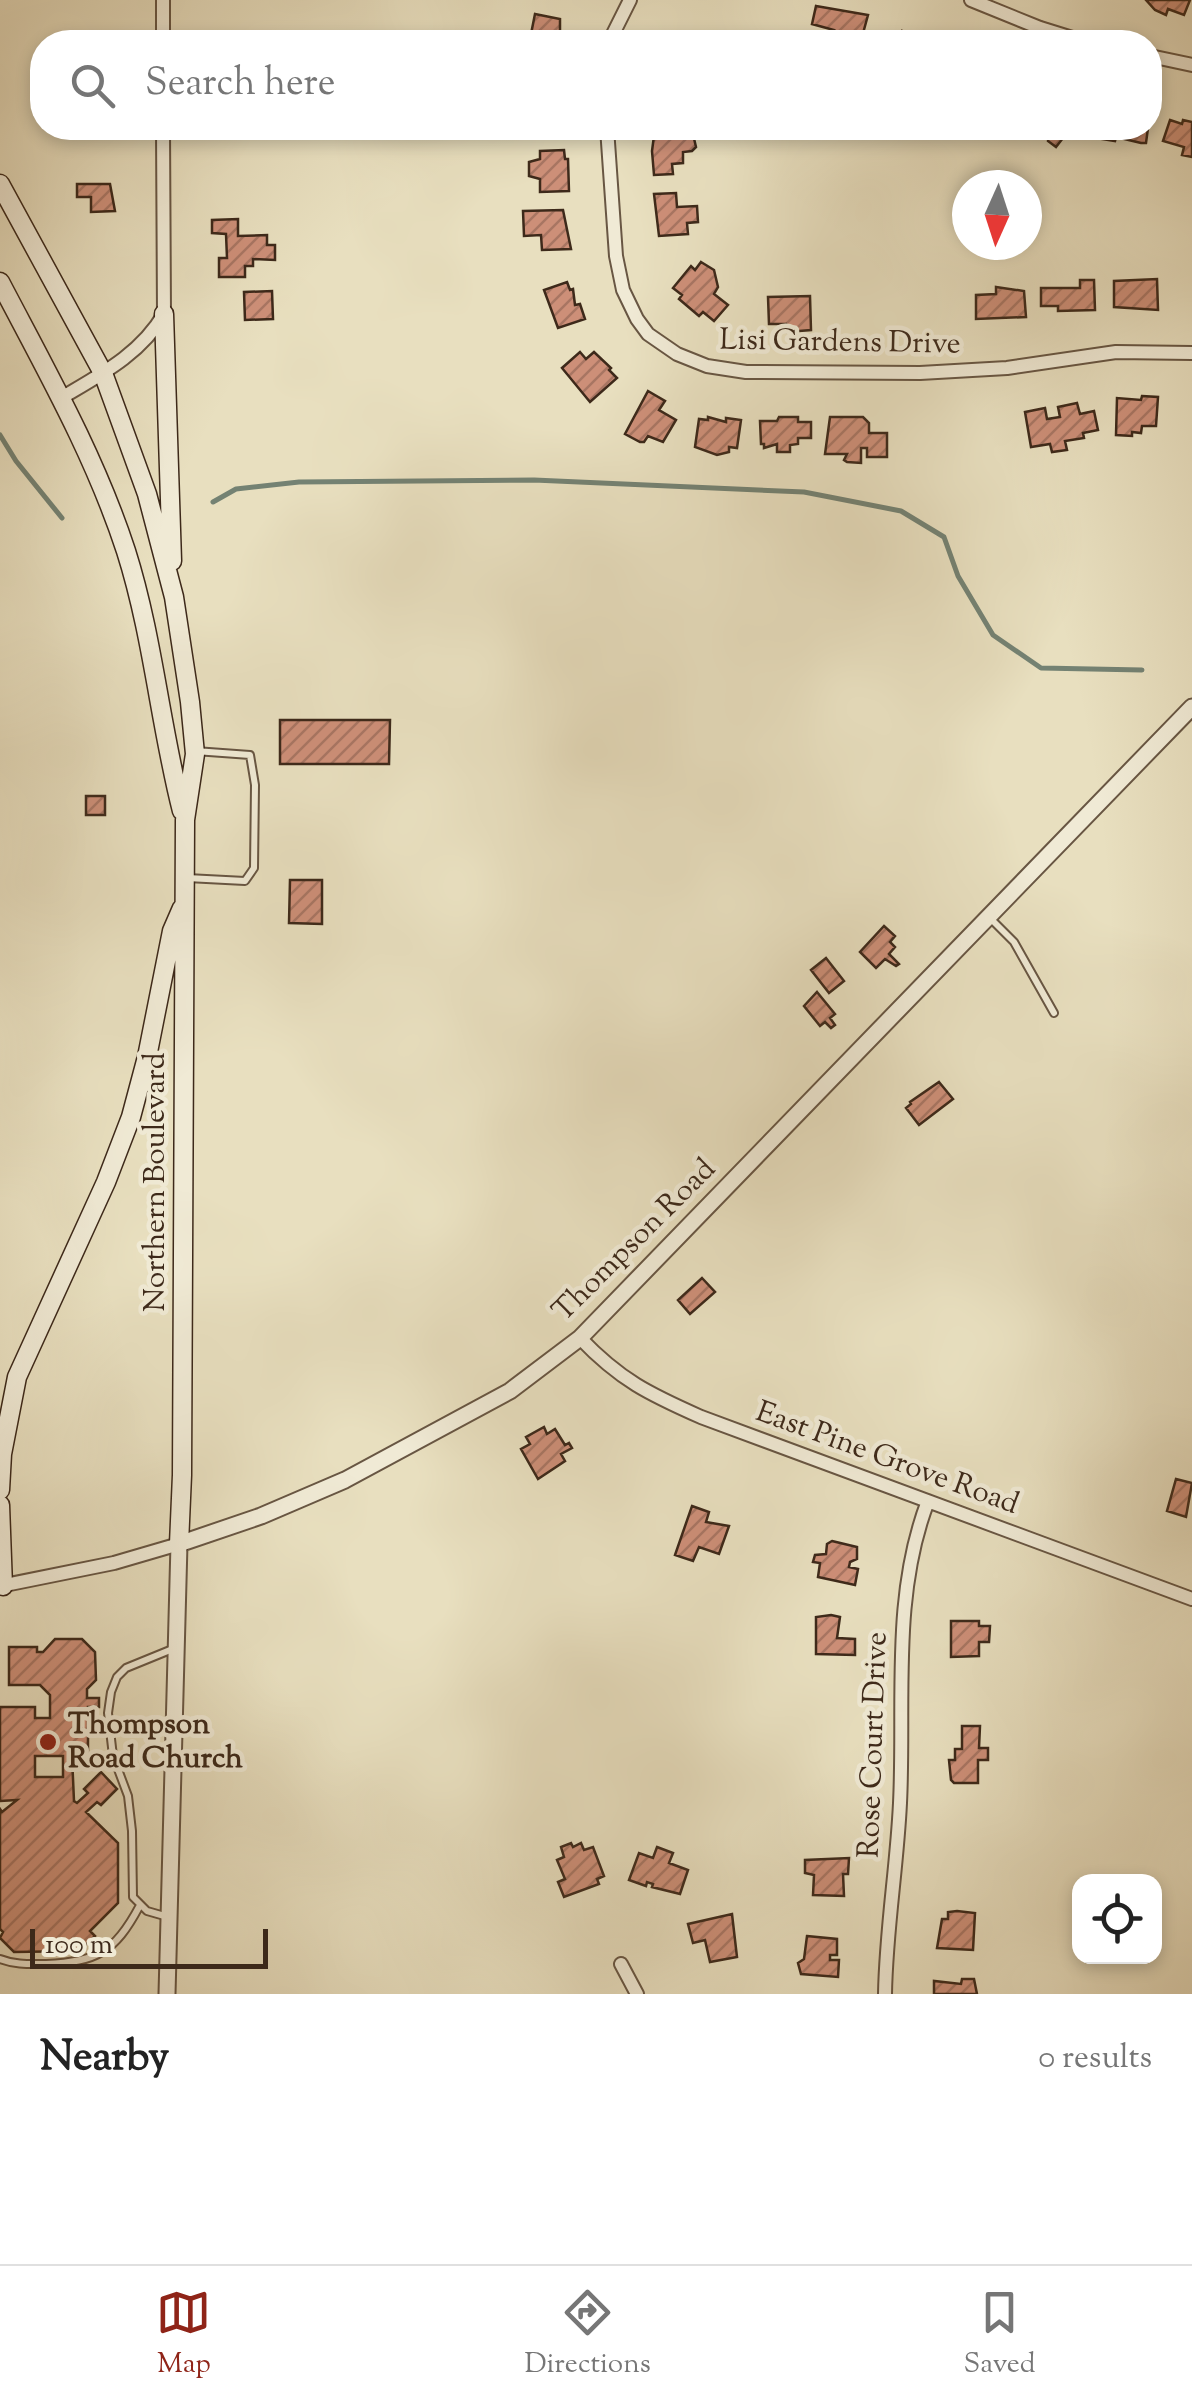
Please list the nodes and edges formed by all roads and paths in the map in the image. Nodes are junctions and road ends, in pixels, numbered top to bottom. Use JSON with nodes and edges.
{"nodes":[{"id":1,"x":163,"y":0,"type":"edge"},
{"id":2,"x":630,"y":0,"type":"edge"},
{"id":3,"x":972,"y":0,"type":"edge"},
{"id":4,"x":163,"y":30,"type":"edge"},
{"id":5,"x":616,"y":30,"type":"edge"},
{"id":6,"x":1053,"y":30,"type":"edge"},
{"id":7,"x":1162,"y":59,"type":"edge"},
{"id":8,"x":1192,"y":66,"type":"edge"},
{"id":9,"x":163,"y":140,"type":"edge"},
{"id":10,"x":607,"y":140,"type":"edge"},
{"id":11,"x":0,"y":184,"type":"edge"},
{"id":12,"x":0,"y":282,"type":"edge"},
{"id":13,"x":164,"y":314,"type":"junction"},
{"id":14,"x":1192,"y":353,"type":"edge"},
{"id":15,"x":103,"y":374,"type":"junction"},
{"id":16,"x":61,"y":398,"type":"junction"},
{"id":17,"x":174,"y":596,"type":"junction"},
{"id":18,"x":1192,"y":707,"type":"edge"},
{"id":19,"x":194,"y":751,"type":"junction"},
{"id":20,"x":185,"y":820,"type":"junction"},
{"id":21,"x":184,"y":878,"type":"junction"},
{"id":22,"x":184,"y":903,"type":"junction"},
{"id":23,"x":989,"y":918,"type":"junction"},
{"id":24,"x":1054,"y":1013,"type":"dead end"},
{"id":25,"x":580,"y":1338,"type":"junction"},
{"id":26,"x":0,"y":1490,"type":"edge"},
{"id":27,"x":928,"y":1501,"type":"junction"},
{"id":28,"x":0,"y":1505,"type":"edge"},
{"id":29,"x":179,"y":1544,"type":"junction"},
{"id":30,"x":1,"y":1586,"type":"edge"},
{"id":31,"x":1192,"y":1600,"type":"edge"},
{"id":32,"x":176,"y":1648,"type":"junction"},
{"id":33,"x":139,"y":1906,"type":"junction"},
{"id":34,"x":168,"y":1917,"type":"junction"},
{"id":35,"x":0,"y":1959,"type":"edge"},
{"id":36,"x":621,"y":1964,"type":"dead end"},
{"id":37,"x":167,"y":1994,"type":"edge"},
{"id":38,"x":637,"y":1994,"type":"edge"},
{"id":39,"x":885,"y":1994,"type":"edge"}],
"edges":[{"from":1,"to":4,"type":"street"},
{"from":2,"to":5,"type":"street"},
{"from":3,"to":6,"type":"street"},
{"from":7,"to":8,"type":"street"},
{"from":9,"to":13,"type":"street"},
{"from":10,"to":14,"type":"street","name":"Lisi Gardens Drive"},
{"from":11,"to":15,"type":"main road","name":"Northern Boulevard"},
{"from":12,"to":16,"type":"main road","name":"Northern Boulevard"},
{"from":13,"to":15,"type":"street"},
{"from":13,"to":17,"type":"main road"},
{"from":15,"to":16,"type":"street"},
{"from":15,"to":17,"type":"main road","name":"Northern Boulevard"},
{"from":16,"to":20,"type":"main road","name":"Northern Boulevard"},
{"from":17,"to":19,"type":"main road","name":"Northern Boulevard"},
{"from":18,"to":23,"type":"street","name":"Thompson Road"},
{"from":19,"to":20,"type":"main road","name":"Northern Boulevard"},
{"from":19,"to":21,"type":"lane"},
{"from":20,"to":21,"type":"main road","name":"Northern Boulevard"},
{"from":21,"to":22,"type":"main road","name":"Northern Boulevard"},
{"from":22,"to":26,"type":"main road"},
{"from":22,"to":29,"type":"main road","name":"Northern Boulevard"},
{"from":23,"to":24,"type":"lane"},
{"from":23,"to":25,"type":"street","name":"Thompson Road"},
{"from":25,"to":27,"type":"street","name":"East Pine Grove Road"},
{"from":25,"to":29,"type":"street","name":"Thompson Road"},
{"from":27,"to":31,"type":"street","name":"East Pine Grove Road"},
{"from":27,"to":39,"type":"street","name":"Rose Court Drive"},
{"from":28,"to":30,"type":"main road"},
{"from":29,"to":30,"type":"street"},
{"from":29,"to":32,"type":"street"},
{"from":32,"to":33,"type":"lane"},
{"from":32,"to":34,"type":"street"},
{"from":33,"to":34,"type":"lane"},
{"from":33,"to":35,"type":"lane"},
{"from":34,"to":37,"type":"street"},
{"from":36,"to":38,"type":"street"}]}
